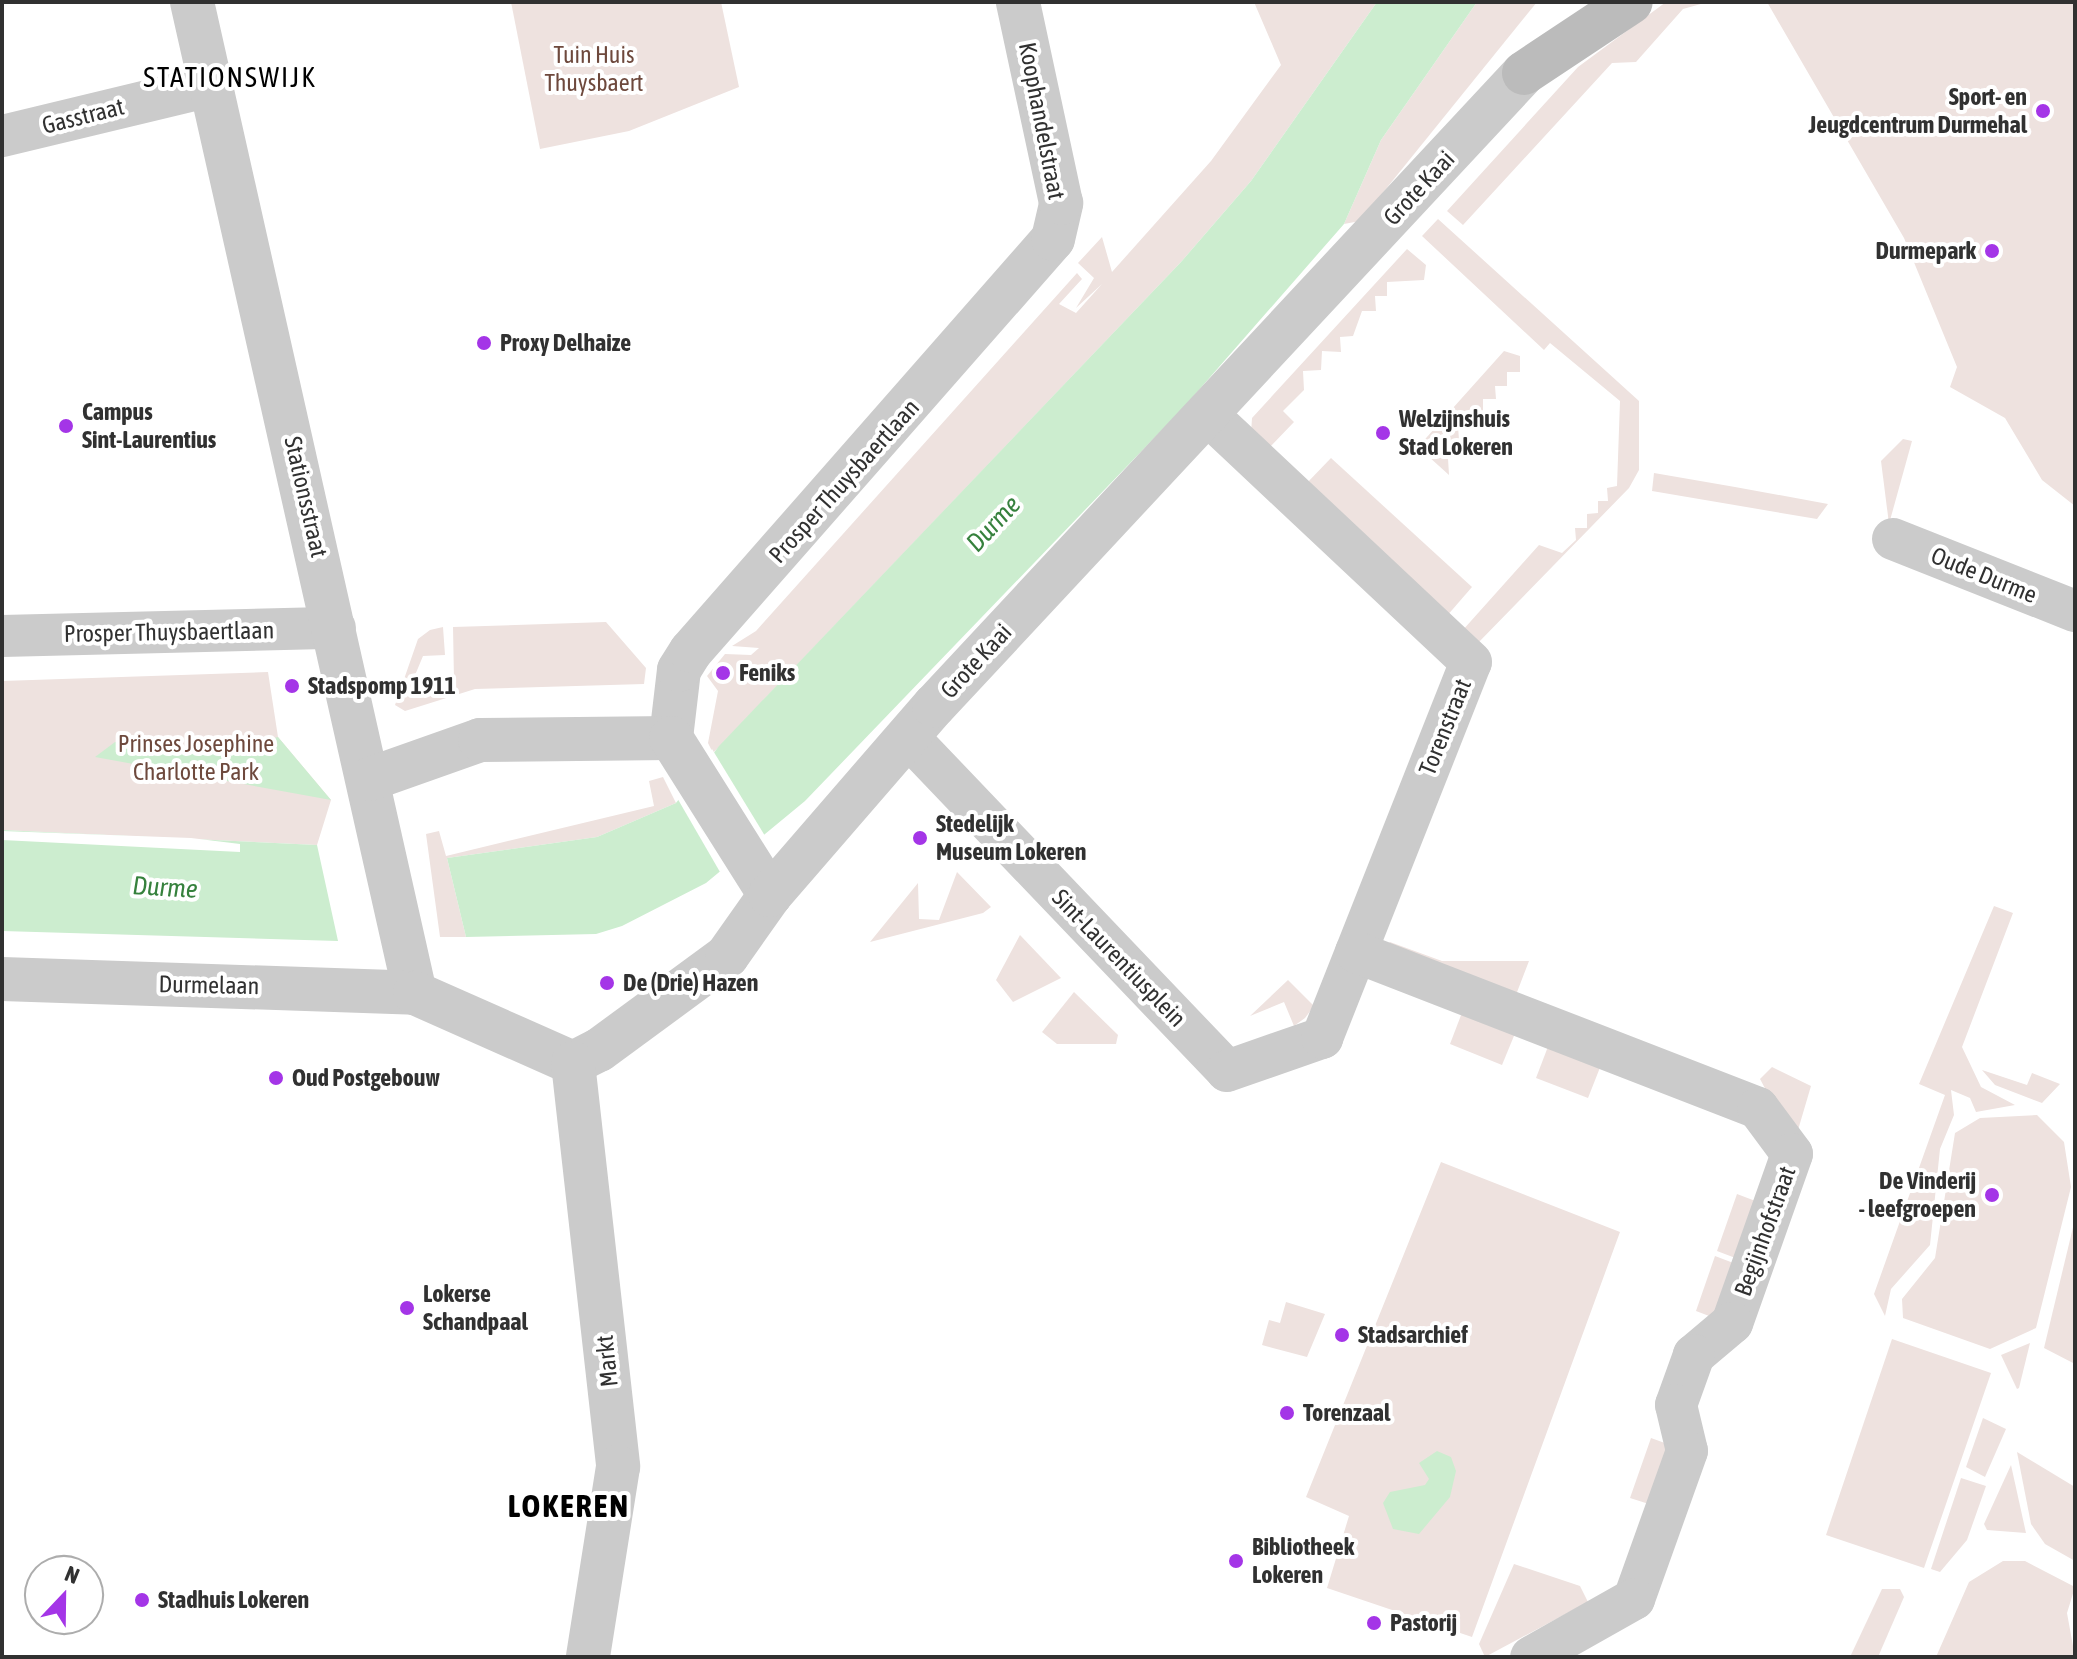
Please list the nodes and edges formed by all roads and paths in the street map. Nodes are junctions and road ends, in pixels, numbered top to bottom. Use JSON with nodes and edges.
{"nodes":[{"id":1,"x":192,"y":2,"type":"edge"},
{"id":2,"x":1018,"y":2,"type":"edge"},
{"id":3,"x":1591,"y":2,"type":"edge"},
{"id":4,"x":1631,"y":2,"type":"edge"},
{"id":5,"x":1524,"y":73,"type":"junction"},
{"id":6,"x":210,"y":86,"type":"junction"},
{"id":7,"x":2,"y":136,"type":"edge"},
{"id":8,"x":1053,"y":239,"type":"joint"},
{"id":9,"x":1209,"y":416,"type":"junction"},
{"id":10,"x":1893,"y":539,"type":"dead end"},
{"id":11,"x":2075,"y":611,"type":"edge"},
{"id":12,"x":335,"y":628,"type":"junction"},
{"id":13,"x":2,"y":636,"type":"edge"},
{"id":14,"x":909,"y":738,"type":"junction"},
{"id":15,"x":679,"y":751,"type":"junction"},
{"id":16,"x":370,"y":779,"type":"junction"},
{"id":17,"x":770,"y":895,"type":"junction"},
{"id":18,"x":1356,"y":952,"type":"junction"},
{"id":19,"x":2,"y":979,"type":"edge"},
{"id":20,"x":415,"y":993,"type":"junction"},
{"id":21,"x":1322,"y":1038,"type":"joint"},
{"id":22,"x":573,"y":1063,"type":"junction"},
{"id":23,"x":588,"y":1657,"type":"edge"},
{"id":24,"x":1531,"y":1657,"type":"edge"}],
"edges":[{"from":1,"to":6,"type":"street","name":"Stationsstraat"},
{"from":2,"to":8,"type":"street","name":"Koophandelstraat"},
{"from":3,"to":5,"type":"main road"},
{"from":4,"to":5,"type":"main road"},
{"from":5,"to":9,"type":"street","name":"Grote Kaai"},
{"from":6,"to":7,"type":"street","name":"Gasstraat"},
{"from":6,"to":12,"type":"street","name":"Stationsstraat"},
{"from":8,"to":15,"type":"street","name":"Prosper Thuysbaertlaan"},
{"from":9,"to":14,"type":"street","name":"Grote Kaai"},
{"from":9,"to":18,"type":"street","name":"Torenstraat"},
{"from":10,"to":11,"type":"street","name":"Oude Durme"},
{"from":12,"to":13,"type":"street","name":"Prosper Thuysbaertlaan"},
{"from":12,"to":16,"type":"street","name":"Stationsstraat"},
{"from":14,"to":17,"type":"street","name":"Grote Kaai"},
{"from":14,"to":21,"type":"street","name":"Sint-Laurentiusplein"},
{"from":15,"to":16,"type":"street"},
{"from":15,"to":17,"type":"street"},
{"from":16,"to":20,"type":"street","name":"Stationsstraat"},
{"from":17,"to":22,"type":"street"},
{"from":18,"to":21,"type":"street","name":"Torenstraat"},
{"from":18,"to":24,"type":"street","name":"Begijnhofstraat"},
{"from":19,"to":20,"type":"street","name":"Durmelaan"},
{"from":20,"to":22,"type":"street"},
{"from":22,"to":23,"type":"street","name":"Markt"}]}
